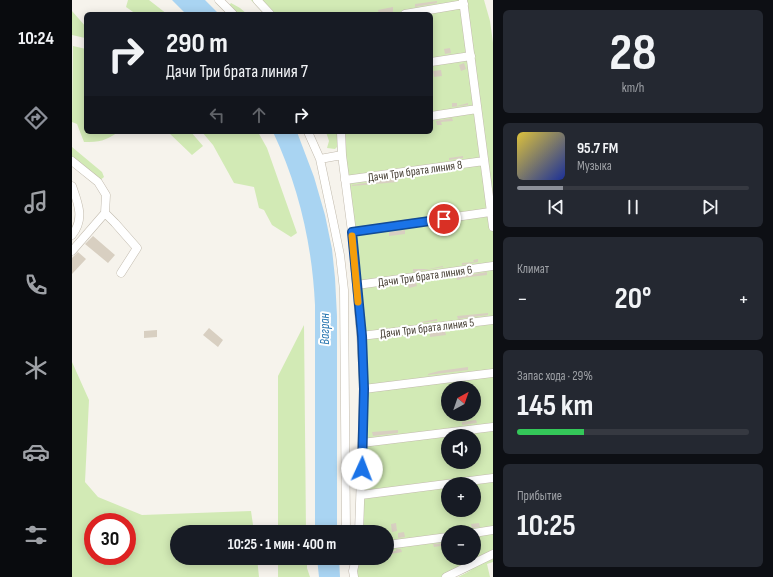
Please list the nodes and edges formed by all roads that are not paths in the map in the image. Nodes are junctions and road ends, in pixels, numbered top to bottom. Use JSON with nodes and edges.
{"nodes":[{"id":1,"x":219,"y":0,"type":"edge"},
{"id":2,"x":257,"y":0,"type":"edge"},
{"id":3,"x":464,"y":2,"type":"edge"},
{"id":4,"x":231,"y":12,"type":"edge"},
{"id":5,"x":268,"y":12,"type":"edge"},
{"id":6,"x":415,"y":12,"type":"edge"},
{"id":7,"x":471,"y":56,"type":"junction"},
{"id":8,"x":433,"y":62,"type":"edge"},
{"id":9,"x":477,"y":109,"type":"junction"},
{"id":10,"x":433,"y":116,"type":"edge"},
{"id":11,"x":309,"y":134,"type":"edge"},
{"id":12,"x":341,"y":134,"type":"edge"},
{"id":13,"x":342,"y":155,"type":"junction"},
{"id":14,"x":320,"y":159,"type":"junction"},
{"id":15,"x":484,"y":160,"type":"junction"},
{"id":16,"x":72,"y":161,"type":"edge"},
{"id":17,"x":345,"y":180,"type":"junction"},
{"id":18,"x":72,"y":186,"type":"edge"},
{"id":19,"x":490,"y":212,"type":"junction"},
{"id":20,"x":104,"y":213,"type":"junction"},
{"id":21,"x":493,"y":227,"type":"edge"},
{"id":22,"x":352,"y":232,"type":"junction"},
{"id":23,"x":72,"y":235,"type":"edge"},
{"id":24,"x":72,"y":250,"type":"edge"},
{"id":25,"x":493,"y":266,"type":"edge"},
{"id":26,"x":121,"y":273,"type":"dead end"},
{"id":27,"x":357,"y":285,"type":"junction"},
{"id":28,"x":493,"y":320,"type":"edge"},
{"id":29,"x":362,"y":336,"type":"junction"},
{"id":30,"x":493,"y":372,"type":"edge"},
{"id":31,"x":364,"y":389,"type":"junction"},
{"id":32,"x":493,"y":427,"type":"edge"},
{"id":33,"x":362,"y":443,"type":"junction"},
{"id":34,"x":493,"y":478,"type":"edge"},
{"id":35,"x":361,"y":495,"type":"junction"},
{"id":36,"x":346,"y":525,"type":"edge"},
{"id":37,"x":359,"y":525,"type":"edge"},
{"id":38,"x":493,"y":530,"type":"edge"},
{"id":39,"x":481,"y":532,"type":"edge"},
{"id":40,"x":441,"y":537,"type":"edge"},
{"id":41,"x":394,"y":544,"type":"edge"},
{"id":42,"x":493,"y":554,"type":"edge"},
{"id":43,"x":446,"y":577,"type":"edge"}],
"edges":[{"from":1,"to":4,"type":"street"},
{"from":2,"to":5,"type":"street"},
{"from":3,"to":6,"type":"street"},
{"from":3,"to":7,"type":"street"},
{"from":7,"to":8,"type":"street"},
{"from":7,"to":9,"type":"street"},
{"from":9,"to":10,"type":"street"},
{"from":9,"to":15,"type":"street"},
{"from":11,"to":14,"type":"street"},
{"from":12,"to":13,"type":"street"},
{"from":13,"to":14,"type":"street"},
{"from":13,"to":17,"type":"street"},
{"from":14,"to":36,"type":"street"},
{"from":15,"to":17,"type":"street","name":"Дачи Три брата линия 8"},
{"from":15,"to":19,"type":"street"},
{"from":16,"to":20,"type":"street"},
{"from":17,"to":22,"type":"street"},
{"from":18,"to":23,"type":"street"},
{"from":19,"to":21,"type":"street"},
{"from":19,"to":22,"type":"street"},
{"from":20,"to":24,"type":"street"},
{"from":20,"to":26,"type":"street"},
{"from":22,"to":27,"type":"street"},
{"from":25,"to":27,"type":"street","name":"Дачи Три брата линия 6"},
{"from":27,"to":29,"type":"street"},
{"from":28,"to":29,"type":"street","name":"Дачи Три брата линия 5"},
{"from":29,"to":31,"type":"street"},
{"from":30,"to":31,"type":"street"},
{"from":31,"to":33,"type":"street"},
{"from":32,"to":33,"type":"street"},
{"from":33,"to":35,"type":"street"},
{"from":34,"to":35,"type":"street"},
{"from":35,"to":37,"type":"street"},
{"from":38,"to":39,"type":"street"},
{"from":40,"to":41,"type":"street"},
{"from":42,"to":43,"type":"street"}]}
